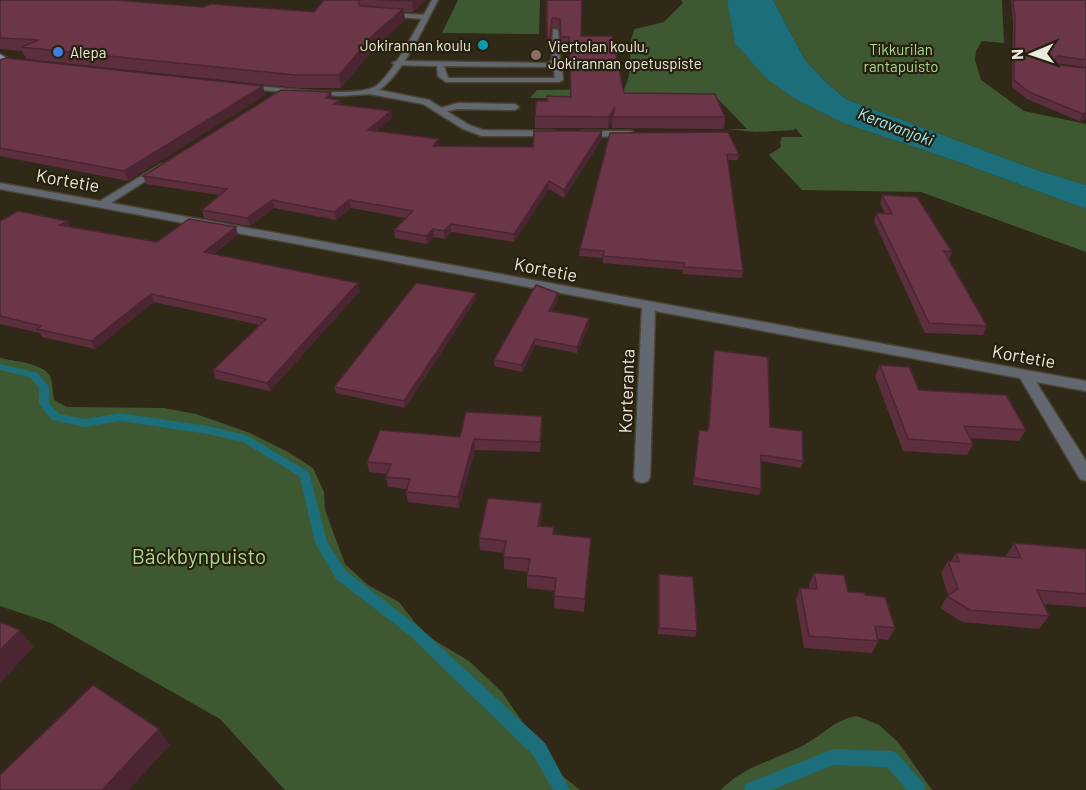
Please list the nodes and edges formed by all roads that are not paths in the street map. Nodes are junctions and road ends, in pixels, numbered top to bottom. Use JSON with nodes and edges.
{"nodes":[{"id":1,"x":435,"y":0,"type":"edge"},
{"id":2,"x":374,"y":14,"type":"edge"},
{"id":3,"x":426,"y":17,"type":"junction"},
{"id":4,"x":555,"y":30,"type":"edge"},
{"id":5,"x":0,"y":56,"type":"edge"},
{"id":6,"x":396,"y":63,"type":"junction"},
{"id":7,"x":30,"y":64,"type":"edge"},
{"id":8,"x":440,"y":64,"type":"junction"},
{"id":9,"x":549,"y":65,"type":"junction"},
{"id":10,"x":241,"y":86,"type":"edge"},
{"id":11,"x":282,"y":90,"type":"junction"},
{"id":12,"x":369,"y":91,"type":"junction"},
{"id":13,"x":270,"y":97,"type":"edge"},
{"id":14,"x":515,"y":107,"type":"dead end"},
{"id":15,"x":438,"y":110,"type":"junction"},
{"id":16,"x":564,"y":134,"type":"edge"},
{"id":17,"x":576,"y":134,"type":"edge"},
{"id":18,"x":644,"y":134,"type":"edge"},
{"id":19,"x":170,"y":161,"type":"edge"},
{"id":20,"x":0,"y":186,"type":"edge"},
{"id":21,"x":103,"y":204,"type":"junction"},
{"id":22,"x":649,"y":306,"type":"junction"},
{"id":23,"x":1025,"y":375,"type":"junction"},
{"id":24,"x":1086,"y":386,"type":"edge"},
{"id":25,"x":1086,"y":475,"type":"edge"},
{"id":26,"x":642,"y":477,"type":"dead end"}],
"edges":[{"from":1,"to":3,"type":"street"},
{"from":2,"to":3,"type":"street"},
{"from":3,"to":6,"type":"street"},
{"from":4,"to":9,"type":"street"},
{"from":5,"to":7,"type":"street"},
{"from":6,"to":8,"type":"street"},
{"from":6,"to":12,"type":"street"},
{"from":8,"to":9,"type":"street"},
{"from":8,"to":9,"type":"street"},
{"from":10,"to":11,"type":"street"},
{"from":11,"to":12,"type":"street"},
{"from":11,"to":13,"type":"street"},
{"from":12,"to":15,"type":"street"},
{"from":14,"to":15,"type":"street"},
{"from":15,"to":16,"type":"street"},
{"from":17,"to":18,"type":"street"},
{"from":19,"to":21,"type":"street"},
{"from":20,"to":21,"type":"street","name":"Kortetie"},
{"from":21,"to":22,"type":"street","name":"Kortetie"},
{"from":22,"to":23,"type":"street","name":"Kortetie"},
{"from":22,"to":26,"type":"street","name":"Korteranta"},
{"from":23,"to":24,"type":"street","name":"Kortetie"},
{"from":23,"to":25,"type":"street"}]}
